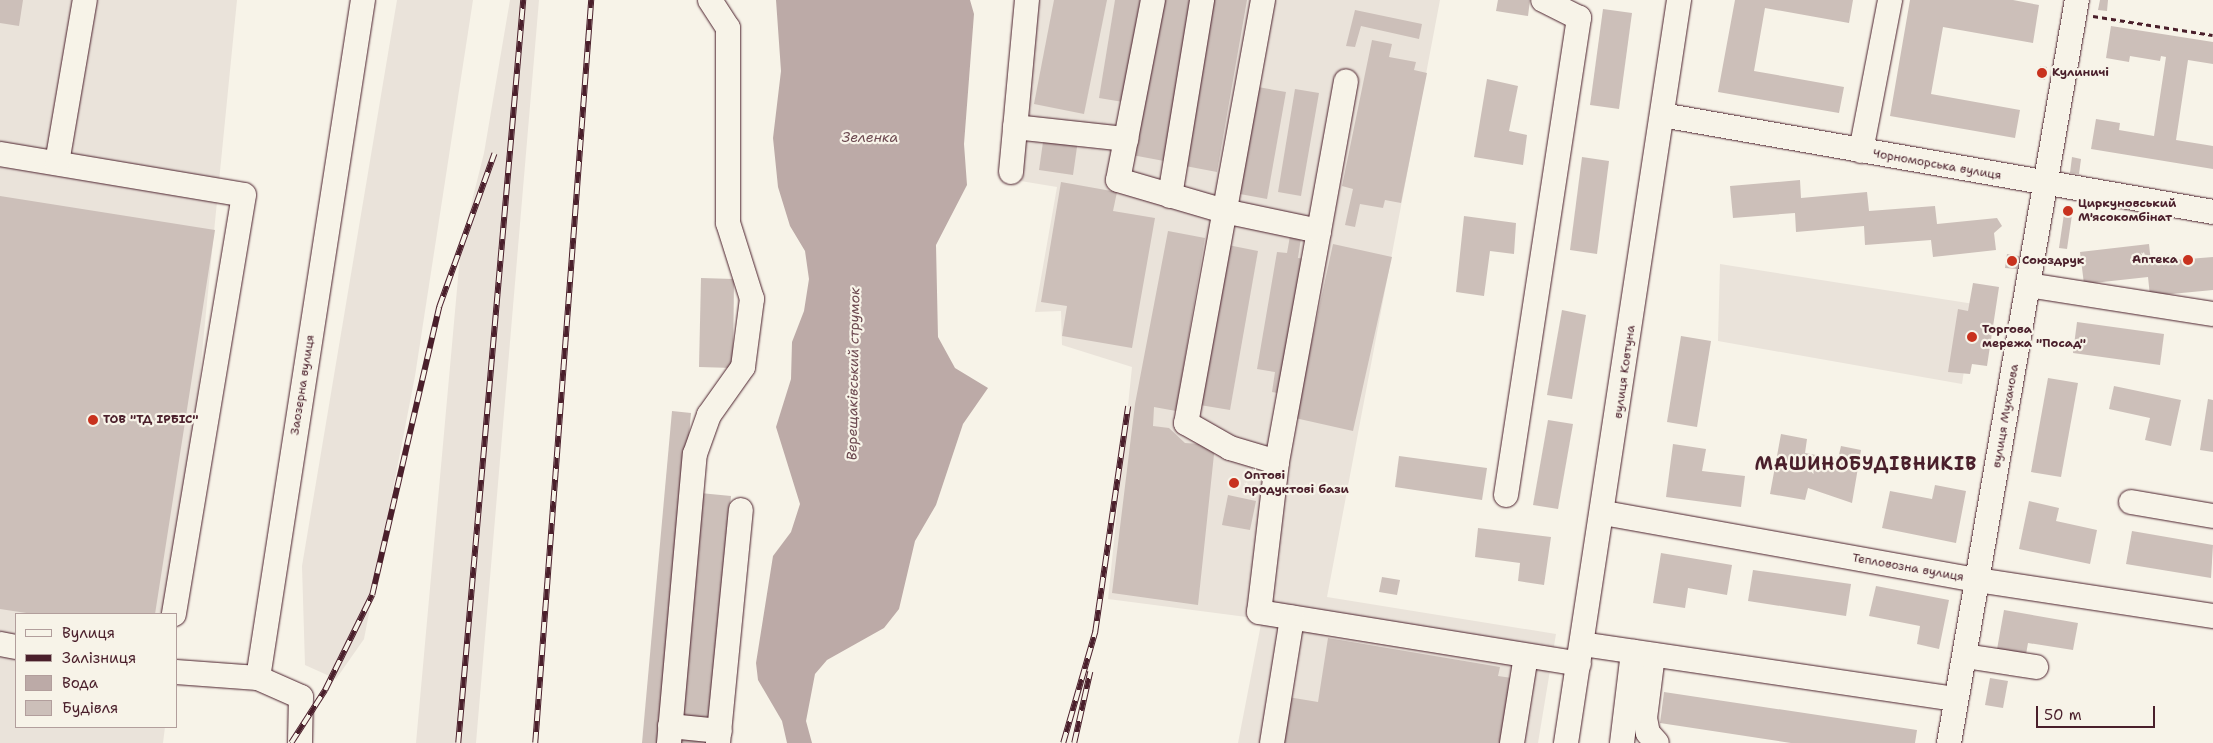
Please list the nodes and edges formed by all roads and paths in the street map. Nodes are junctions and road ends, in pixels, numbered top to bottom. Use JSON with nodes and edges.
{"nodes":[{"id":1,"x":84,"y":0,"type":"edge"},
{"id":2,"x":710,"y":0,"type":"edge"},
{"id":3,"x":1027,"y":0,"type":"edge"},
{"id":4,"x":1153,"y":0,"type":"edge"},
{"id":5,"x":1202,"y":0,"type":"edge"},
{"id":6,"x":1263,"y":0,"type":"edge"},
{"id":7,"x":1543,"y":0,"type":"edge"},
{"id":8,"x":1679,"y":0,"type":"edge"},
{"id":9,"x":1890,"y":0,"type":"edge"},
{"id":10,"x":358,"y":1,"type":"edge"},
{"id":11,"x":2084,"y":8,"type":"edge"},
{"id":12,"x":2213,"y":35,"type":"edge"},
{"id":13,"x":1346,"y":81,"type":"dead end"},
{"id":14,"x":1662,"y":116,"type":"junction"},
{"id":15,"x":1015,"y":127,"type":"junction"},
{"id":16,"x":1126,"y":139,"type":"junction"},
{"id":17,"x":1861,"y":151,"type":"junction"},
{"id":18,"x":0,"y":154,"type":"edge"},
{"id":19,"x":57,"y":163,"type":"junction"},
{"id":20,"x":1011,"y":172,"type":"dead end"},
{"id":21,"x":2045,"y":184,"type":"junction"},
{"id":22,"x":1170,"y":196,"type":"junction"},
{"id":23,"x":1224,"y":211,"type":"junction"},
{"id":24,"x":2213,"y":212,"type":"edge"},
{"id":25,"x":1320,"y":231,"type":"junction"},
{"id":26,"x":2028,"y":285,"type":"junction"},
{"id":27,"x":2213,"y":314,"type":"edge"},
{"id":28,"x":1277,"y":462,"type":"junction"},
{"id":29,"x":1506,"y":495,"type":"dead end"},
{"id":30,"x":2131,"y":502,"type":"dead end"},
{"id":31,"x":742,"y":510,"type":"dead end"},
{"id":32,"x":1604,"y":513,"type":"junction"},
{"id":33,"x":2213,"y":516,"type":"edge"},
{"id":34,"x":1977,"y":580,"type":"junction"},
{"id":35,"x":174,"y":613,"type":"edge"},
{"id":36,"x":2213,"y":616,"type":"edge"},
{"id":37,"x":1292,"y":618,"type":"junction"},
{"id":38,"x":0,"y":644,"type":"edge"},
{"id":39,"x":15,"y":647,"type":"edge"},
{"id":40,"x":1580,"y":654,"type":"junction"},
{"id":41,"x":1643,"y":654,"type":"junction"},
{"id":42,"x":1526,"y":656,"type":"junction"},
{"id":43,"x":1965,"y":656,"type":"junction"},
{"id":44,"x":2036,"y":667,"type":"dead end"},
{"id":45,"x":178,"y":672,"type":"edge"},
{"id":46,"x":258,"y":678,"type":"junction"},
{"id":47,"x":1956,"y":699,"type":"junction"},
{"id":48,"x":670,"y":734,"type":"edge"},
{"id":49,"x":719,"y":737,"type":"edge"},
{"id":50,"x":300,"y":743,"type":"edge"},
{"id":51,"x":1272,"y":743,"type":"edge"},
{"id":52,"x":1512,"y":743,"type":"edge"},
{"id":53,"x":1566,"y":743,"type":"edge"},
{"id":54,"x":1622,"y":743,"type":"edge"},
{"id":55,"x":1657,"y":743,"type":"edge"},
{"id":56,"x":1949,"y":743,"type":"edge"}],
"edges":[{"from":1,"to":19,"type":"street"},
{"from":2,"to":48,"type":"street"},
{"from":3,"to":15,"type":"street"},
{"from":4,"to":16,"type":"street"},
{"from":5,"to":22,"type":"street"},
{"from":6,"to":23,"type":"street"},
{"from":7,"to":29,"type":"street"},
{"from":8,"to":14,"type":"street","name":"вулиця Ковтуна"},
{"from":9,"to":17,"type":"street"},
{"from":10,"to":46,"type":"street","name":"Заозерна вулиця"},
{"from":11,"to":12,"type":"path"},
{"from":11,"to":21,"type":"street","name":"вулиця Мухачова"},
{"from":13,"to":25,"type":"street"},
{"from":14,"to":17,"type":"street","name":"Чорноморська вулиця"},
{"from":14,"to":32,"type":"street","name":"вулиця Ковтуна"},
{"from":15,"to":16,"type":"street"},
{"from":15,"to":20,"type":"street"},
{"from":16,"to":22,"type":"street"},
{"from":17,"to":21,"type":"street","name":"Чорноморська вулиця"},
{"from":18,"to":19,"type":"street"},
{"from":19,"to":35,"type":"street"},
{"from":21,"to":24,"type":"street","name":"Чорноморська вулиця"},
{"from":21,"to":26,"type":"street","name":"вулиця Мухачова"},
{"from":22,"to":23,"type":"street"},
{"from":23,"to":25,"type":"street"},
{"from":23,"to":28,"type":"street"},
{"from":25,"to":28,"type":"street"},
{"from":26,"to":27,"type":"street"},
{"from":26,"to":34,"type":"street","name":"вулиця Мухачова"},
{"from":28,"to":37,"type":"street"},
{"from":30,"to":33,"type":"street"},
{"from":31,"to":49,"type":"street"},
{"from":32,"to":34,"type":"street","name":"Тепловозна вулиця"},
{"from":32,"to":40,"type":"street","name":"вулиця Ковтуна"},
{"from":34,"to":36,"type":"street","name":"Тепловозна вулиця"},
{"from":34,"to":43,"type":"street","name":"вулиця Мухачова"},
{"from":37,"to":42,"type":"street"},
{"from":37,"to":51,"type":"street"},
{"from":38,"to":39,"type":"street"},
{"from":40,"to":41,"type":"street"},
{"from":40,"to":42,"type":"street"},
{"from":40,"to":53,"type":"street","name":"вулиця Ковтуна"},
{"from":41,"to":47,"type":"street"},
{"from":41,"to":54,"type":"street"},
{"from":41,"to":55,"type":"street"},
{"from":42,"to":52,"type":"street"},
{"from":43,"to":44,"type":"street"},
{"from":43,"to":47,"type":"street","name":"вулиця Мухачова"},
{"from":45,"to":46,"type":"street"},
{"from":46,"to":50,"type":"street"},
{"from":47,"to":56,"type":"street","name":"вулиця Мухачова"},
{"from":48,"to":49,"type":"street"}]}
